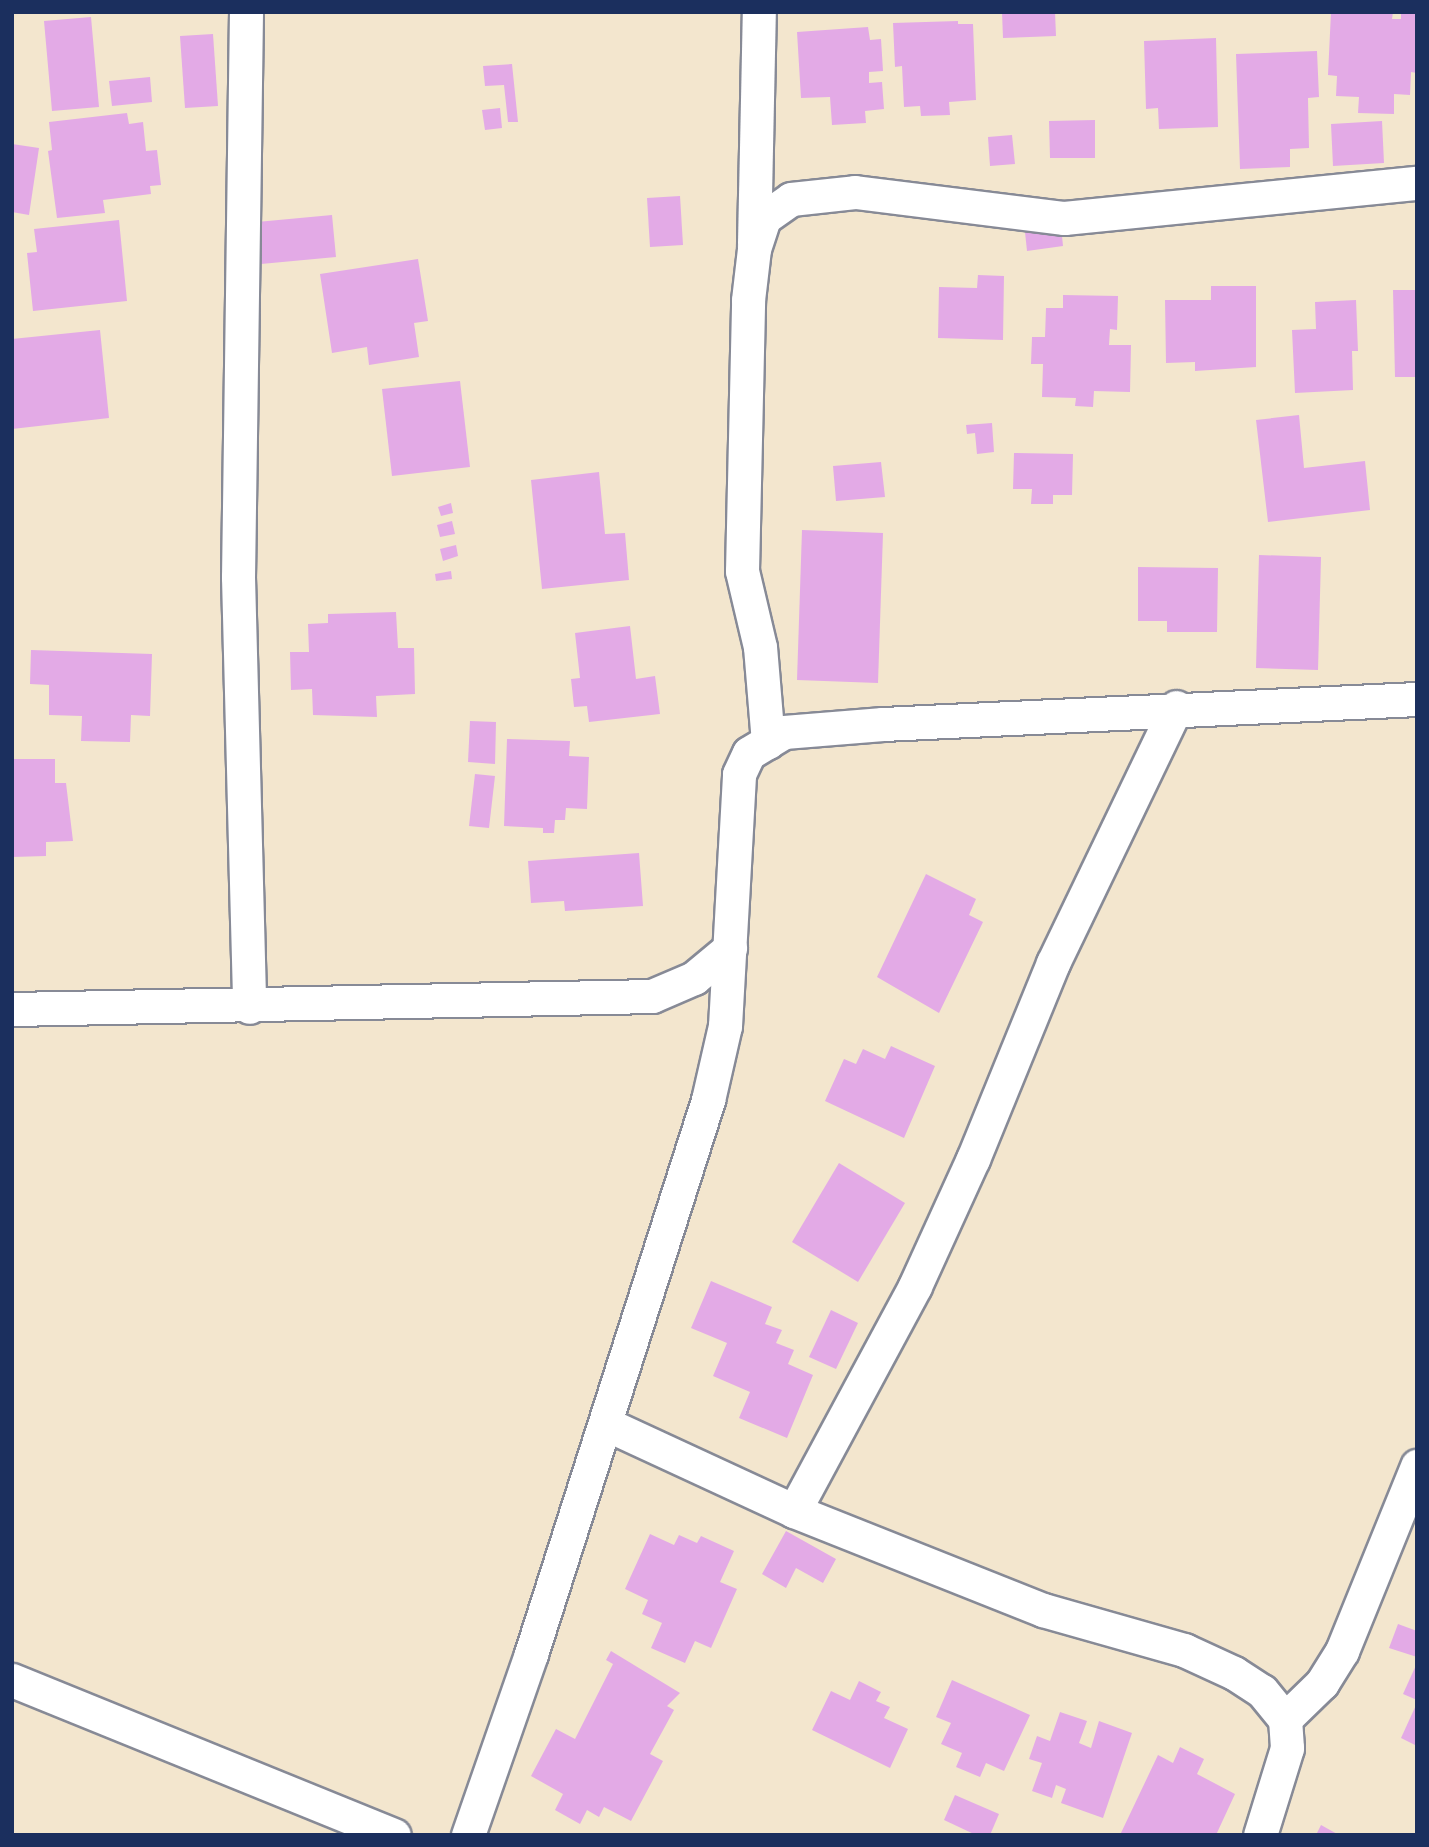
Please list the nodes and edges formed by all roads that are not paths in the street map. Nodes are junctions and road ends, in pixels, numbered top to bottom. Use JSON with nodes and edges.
{"nodes":[{"id":1,"x":246,"y":12,"type":"edge"},
{"id":2,"x":759,"y":12,"type":"edge"},
{"id":3,"x":1417,"y":183,"type":"edge"},
{"id":4,"x":754,"y":249,"type":"junction"},
{"id":5,"x":1417,"y":699,"type":"edge"},
{"id":6,"x":1176,"y":707,"type":"junction"},
{"id":7,"x":768,"y":742,"type":"junction"},
{"id":8,"x":730,"y":948,"type":"junction"},
{"id":9,"x":249,"y":1007,"type":"junction"},
{"id":10,"x":12,"y":1009,"type":"edge"},
{"id":11,"x":606,"y":1424,"type":"junction"},
{"id":12,"x":1417,"y":1466,"type":"edge"},
{"id":13,"x":793,"y":1511,"type":"junction"},
{"id":14,"x":12,"y":1681,"type":"edge"},
{"id":15,"x":1285,"y":1718,"type":"junction"},
{"id":16,"x":394,"y":1835,"type":"edge"},
{"id":17,"x":468,"y":1835,"type":"edge"},
{"id":18,"x":1260,"y":1835,"type":"edge"}],
"edges":[{"from":1,"to":9,"type":"street"},
{"from":2,"to":4,"type":"street"},
{"from":3,"to":4,"type":"street"},
{"from":4,"to":7,"type":"street"},
{"from":5,"to":6,"type":"street"},
{"from":6,"to":7,"type":"street"},
{"from":6,"to":13,"type":"street"},
{"from":7,"to":8,"type":"street"},
{"from":8,"to":9,"type":"street"},
{"from":8,"to":11,"type":"street"},
{"from":9,"to":10,"type":"street"},
{"from":11,"to":13,"type":"street"},
{"from":11,"to":17,"type":"street"},
{"from":12,"to":15,"type":"street"},
{"from":13,"to":15,"type":"street"},
{"from":14,"to":16,"type":"street"},
{"from":15,"to":18,"type":"street"}]}
